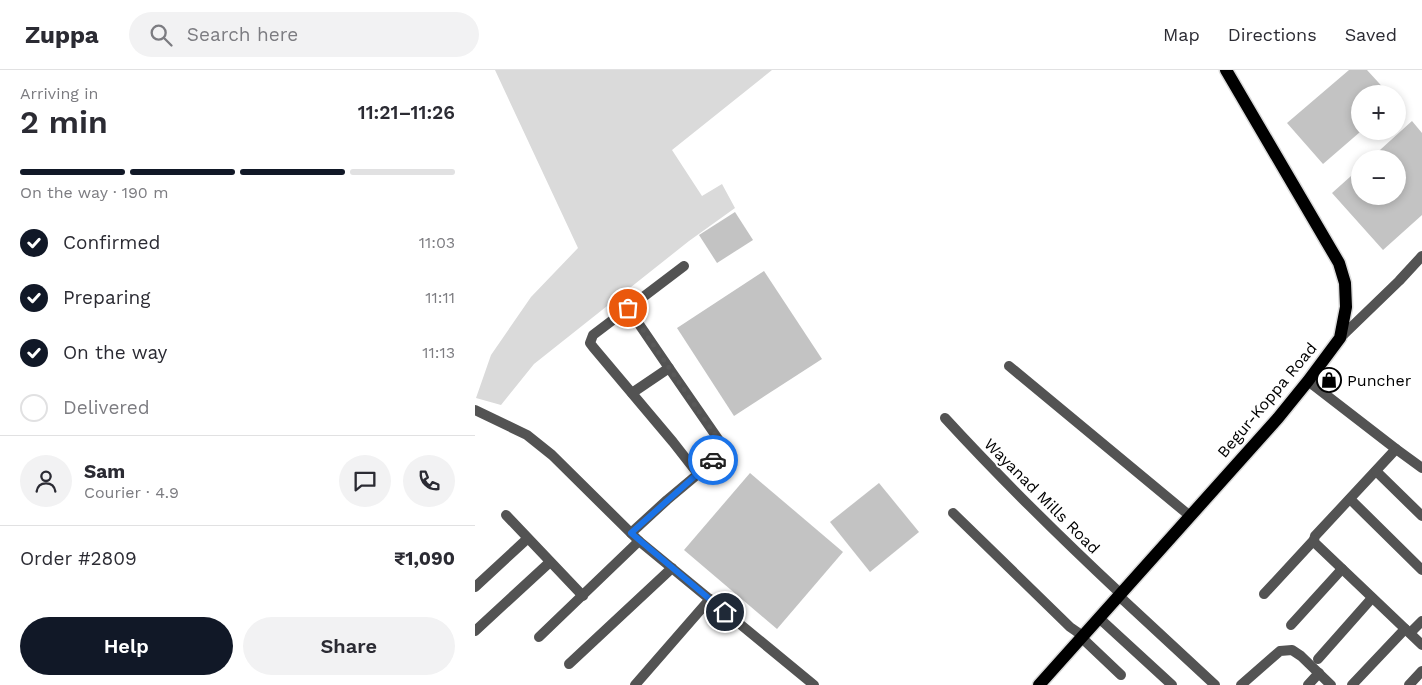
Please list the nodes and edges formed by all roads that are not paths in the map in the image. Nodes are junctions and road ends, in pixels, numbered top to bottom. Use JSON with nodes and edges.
{"nodes":[{"id":1,"x":1225,"y":70,"type":"edge"},
{"id":2,"x":1422,"y":256,"type":"edge"},
{"id":3,"x":684,"y":266,"type":"dead end"},
{"id":4,"x":628,"y":308,"type":"junction"},
{"id":5,"x":1340,"y":338,"type":"junction"},
{"id":6,"x":1009,"y":366,"type":"dead end"},
{"id":7,"x":669,"y":368,"type":"junction"},
{"id":8,"x":1308,"y":382,"type":"junction"},
{"id":9,"x":632,"y":393,"type":"junction"},
{"id":10,"x":475,"y":410,"type":"edge"},
{"id":11,"x":945,"y":418,"type":"dead end"},
{"id":12,"x":1395,"y":449,"type":"junction"},
{"id":13,"x":1422,"y":468,"type":"edge"},
{"id":14,"x":1376,"y":471,"type":"junction"},
{"id":15,"x":698,"y":474,"type":"junction"},
{"id":16,"x":1349,"y":499,"type":"junction"},
{"id":17,"x":953,"y":513,"type":"dead end"},
{"id":18,"x":506,"y":516,"type":"dead end"},
{"id":19,"x":1190,"y":516,"type":"junction"},
{"id":20,"x":1422,"y":516,"type":"edge"},
{"id":21,"x":631,"y":533,"type":"junction"},
{"id":22,"x":527,"y":539,"type":"junction"},
{"id":23,"x":1314,"y":540,"type":"junction"},
{"id":24,"x":639,"y":541,"type":"junction"},
{"id":25,"x":549,"y":562,"type":"junction"},
{"id":26,"x":672,"y":568,"type":"junction"},
{"id":27,"x":1342,"y":569,"type":"junction"},
{"id":28,"x":1422,"y":570,"type":"edge"},
{"id":29,"x":475,"y":587,"type":"edge"},
{"id":30,"x":1264,"y":594,"type":"dead end"},
{"id":31,"x":1120,"y":595,"type":"junction"},
{"id":32,"x":583,"y":596,"type":"junction"},
{"id":33,"x":1372,"y":598,"type":"junction"},
{"id":34,"x":710,"y":599,"type":"junction"},
{"id":35,"x":1099,"y":618,"type":"junction"},
{"id":36,"x":1422,"y":621,"type":"edge"},
{"id":37,"x":1291,"y":625,"type":"dead end"},
{"id":38,"x":1410,"y":629,"type":"junction"},
{"id":39,"x":475,"y":631,"type":"edge"},
{"id":40,"x":539,"y":637,"type":"dead end"},
{"id":41,"x":1082,"y":637,"type":"junction"},
{"id":42,"x":1422,"y":645,"type":"edge"},
{"id":43,"x":1318,"y":659,"type":"dead end"},
{"id":44,"x":569,"y":664,"type":"dead end"},
{"id":45,"x":1422,"y":671,"type":"edge"},
{"id":46,"x":1319,"y":674,"type":"junction"},
{"id":47,"x":1121,"y":675,"type":"dead end"},
{"id":48,"x":1352,"y":684,"type":"edge"},
{"id":49,"x":635,"y":685,"type":"edge"},
{"id":50,"x":814,"y":685,"type":"edge"},
{"id":51,"x":1039,"y":685,"type":"edge"},
{"id":52,"x":1171,"y":685,"type":"edge"},
{"id":53,"x":1215,"y":685,"type":"edge"},
{"id":54,"x":1241,"y":685,"type":"edge"},
{"id":55,"x":1308,"y":685,"type":"edge"},
{"id":56,"x":1331,"y":685,"type":"edge"},
{"id":57,"x":1409,"y":685,"type":"edge"}],
"edges":[{"from":1,"to":5,"type":"main road","name":"Begur-Koppa Road"},
{"from":2,"to":5,"type":"street"},
{"from":3,"to":4,"type":"street"},
{"from":4,"to":7,"type":"street"},
{"from":4,"to":9,"type":"street"},
{"from":5,"to":8,"type":"main road","name":"Begur-Koppa Road"},
{"from":6,"to":19,"type":"street"},
{"from":7,"to":9,"type":"street"},
{"from":7,"to":15,"type":"street"},
{"from":8,"to":12,"type":"street"},
{"from":8,"to":19,"type":"main road","name":"Begur-Koppa Road"},
{"from":9,"to":15,"type":"street"},
{"from":10,"to":21,"type":"street"},
{"from":11,"to":31,"type":"street","name":"Wayanad Mills Road"},
{"from":12,"to":13,"type":"street"},
{"from":12,"to":14,"type":"street"},
{"from":14,"to":16,"type":"street"},
{"from":14,"to":20,"type":"street"},
{"from":15,"to":21,"type":"street"},
{"from":16,"to":23,"type":"street"},
{"from":16,"to":28,"type":"street"},
{"from":17,"to":41,"type":"street"},
{"from":18,"to":22,"type":"street"},
{"from":19,"to":31,"type":"main road","name":"Begur-Koppa Road"},
{"from":21,"to":24,"type":"street"},
{"from":22,"to":25,"type":"street"},
{"from":22,"to":29,"type":"street"},
{"from":23,"to":27,"type":"street"},
{"from":23,"to":30,"type":"street"},
{"from":24,"to":26,"type":"street"},
{"from":24,"to":32,"type":"street"},
{"from":25,"to":32,"type":"street"},
{"from":25,"to":39,"type":"street"},
{"from":26,"to":34,"type":"street"},
{"from":26,"to":44,"type":"street"},
{"from":27,"to":33,"type":"street"},
{"from":27,"to":37,"type":"street"},
{"from":31,"to":35,"type":"main road","name":"Begur-Koppa Road"},
{"from":31,"to":53,"type":"street","name":"Wayanad Mills Road"},
{"from":32,"to":40,"type":"street"},
{"from":33,"to":38,"type":"street"},
{"from":33,"to":43,"type":"street"},
{"from":34,"to":49,"type":"street"},
{"from":34,"to":50,"type":"street"},
{"from":35,"to":41,"type":"main road","name":"Begur-Koppa Road"},
{"from":35,"to":52,"type":"street"},
{"from":36,"to":38,"type":"street"},
{"from":38,"to":42,"type":"street"},
{"from":38,"to":48,"type":"street"},
{"from":41,"to":47,"type":"street"},
{"from":41,"to":51,"type":"main road","name":"Begur-Koppa Road"},
{"from":45,"to":57,"type":"street"},
{"from":46,"to":54,"type":"street"},
{"from":46,"to":55,"type":"street"},
{"from":46,"to":56,"type":"street"}]}
